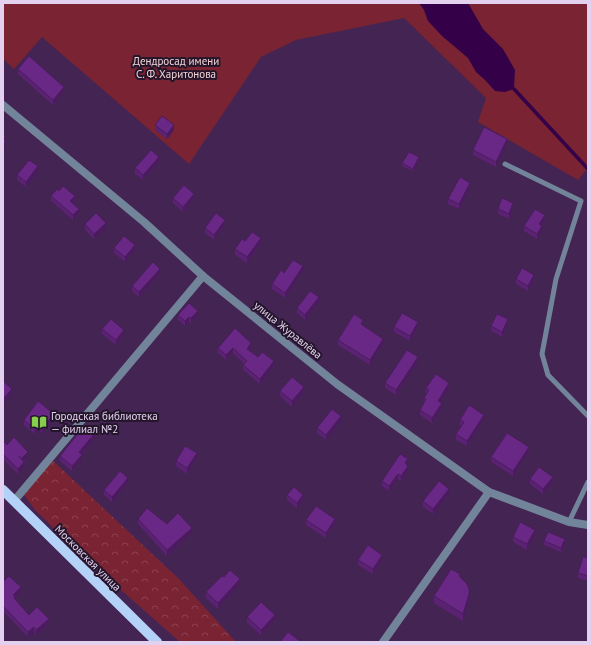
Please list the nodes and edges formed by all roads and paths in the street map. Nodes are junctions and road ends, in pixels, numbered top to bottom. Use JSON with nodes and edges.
{"nodes":[{"id":1,"x":3,"y":105,"type":"edge"},
{"id":2,"x":505,"y":164,"type":"dead end"},
{"id":3,"x":203,"y":276,"type":"junction"},
{"id":4,"x":588,"y":416,"type":"edge"},
{"id":5,"x":588,"y":482,"type":"edge"},
{"id":6,"x":3,"y":490,"type":"edge"},
{"id":7,"x":489,"y":492,"type":"junction"},
{"id":8,"x":14,"y":500,"type":"junction"},
{"id":9,"x":569,"y":522,"type":"junction"},
{"id":10,"x":588,"y":525,"type":"edge"},
{"id":11,"x":157,"y":642,"type":"edge"},
{"id":12,"x":384,"y":642,"type":"edge"}],
"edges":[{"from":1,"to":3,"type":"street","name":"улица Журавлёва"},
{"from":2,"to":4,"type":"lane"},
{"from":3,"to":7,"type":"street","name":"улица Журавлёва"},
{"from":3,"to":8,"type":"street"},
{"from":5,"to":9,"type":"lane"},
{"from":6,"to":8,"type":"main road","name":"Московская улица"},
{"from":7,"to":9,"type":"street","name":"улица Журавлёва"},
{"from":7,"to":12,"type":"street"},
{"from":8,"to":11,"type":"main road","name":"Московская улица"},
{"from":9,"to":10,"type":"street","name":"улица Журавлёва"}]}
